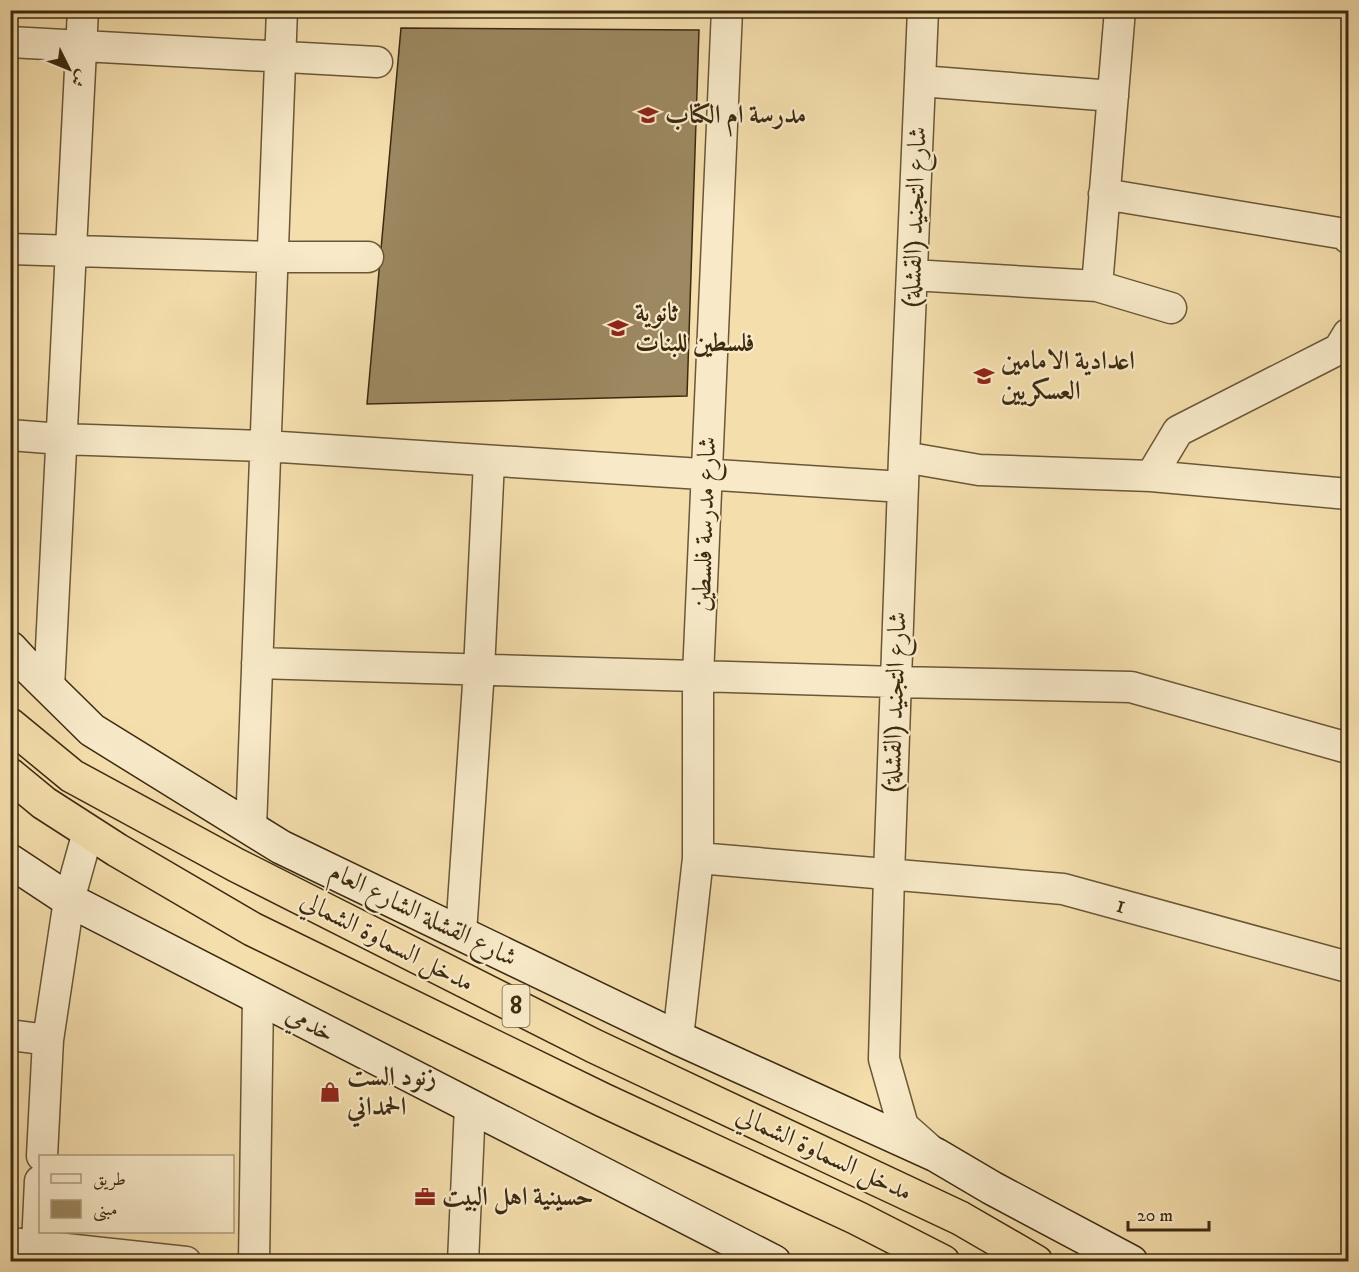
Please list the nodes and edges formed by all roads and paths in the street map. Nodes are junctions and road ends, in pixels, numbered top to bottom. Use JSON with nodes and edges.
{"nodes":[{"id":1,"x":83,"y":10,"type":"edge"},
{"id":2,"x":282,"y":10,"type":"edge"},
{"id":3,"x":727,"y":10,"type":"edge"},
{"id":4,"x":923,"y":10,"type":"edge"},
{"id":5,"x":1120,"y":10,"type":"edge"},
{"id":6,"x":10,"y":42,"type":"edge"},
{"id":7,"x":81,"y":46,"type":"junction"},
{"id":8,"x":280,"y":57,"type":"junction"},
{"id":9,"x":377,"y":62,"type":"dead end"},
{"id":10,"x":920,"y":81,"type":"junction"},
{"id":11,"x":1113,"y":96,"type":"junction"},
{"id":12,"x":1104,"y":194,"type":"junction"},
{"id":13,"x":1348,"y":238,"type":"edge"},
{"id":14,"x":10,"y":249,"type":"edge"},
{"id":15,"x":70,"y":250,"type":"junction"},
{"id":16,"x":272,"y":257,"type":"junction"},
{"id":17,"x":368,"y":257,"type":"dead end"},
{"id":18,"x":912,"y":276,"type":"junction"},
{"id":19,"x":1097,"y":286,"type":"junction"},
{"id":20,"x":1170,"y":308,"type":"dead end"},
{"id":21,"x":1348,"y":334,"type":"edge"},
{"id":22,"x":10,"y":435,"type":"edge"},
{"id":23,"x":61,"y":439,"type":"junction"},
{"id":24,"x":265,"y":446,"type":"junction"},
{"id":25,"x":904,"y":457,"type":"junction"},
{"id":26,"x":489,"y":460,"type":"junction"},
{"id":27,"x":707,"y":474,"type":"junction"},
{"id":28,"x":1151,"y":476,"type":"junction"},
{"id":29,"x":903,"y":487,"type":"junction"},
{"id":30,"x":1348,"y":494,"type":"edge"},
{"id":31,"x":10,"y":648,"type":"edge"},
{"id":32,"x":257,"y":663,"type":"junction"},
{"id":33,"x":479,"y":669,"type":"junction"},
{"id":34,"x":698,"y":676,"type":"junction"},
{"id":35,"x":896,"y":682,"type":"junction"},
{"id":36,"x":49,"y":688,"type":"junction"},
{"id":37,"x":10,"y":725,"type":"edge"},
{"id":38,"x":1348,"y":748,"type":"edge"},
{"id":39,"x":10,"y":775,"type":"edge"},
{"id":40,"x":251,"y":828,"type":"junction"},
{"id":41,"x":88,"y":832,"type":"junction"},
{"id":42,"x":698,"y":858,"type":"junction"},
{"id":43,"x":10,"y":861,"type":"edge"},
{"id":44,"x":889,"y":875,"type":"junction"},
{"id":45,"x":69,"y":900,"type":"junction"},
{"id":46,"x":461,"y":933,"type":"junction"},
{"id":47,"x":1348,"y":967,"type":"edge"},
{"id":48,"x":258,"y":998,"type":"junction"},
{"id":49,"x":10,"y":1035,"type":"edge"},
{"id":50,"x":678,"y":1038,"type":"junction"},
{"id":51,"x":48,"y":1040,"type":"junction"},
{"id":52,"x":470,"y":1106,"type":"junction"},
{"id":53,"x":42,"y":1155,"type":"edge"},
{"id":54,"x":936,"y":1155,"type":"junction"},
{"id":55,"x":39,"y":1187,"type":"edge"},
{"id":56,"x":29,"y":1250,"type":"edge"},
{"id":57,"x":936,"y":1260,"type":"edge"},
{"id":58,"x":186,"y":1262,"type":"edge"},
{"id":59,"x":254,"y":1262,"type":"edge"},
{"id":60,"x":463,"y":1262,"type":"edge"},
{"id":61,"x":774,"y":1262,"type":"edge"},
{"id":62,"x":1036,"y":1262,"type":"edge"},
{"id":63,"x":1131,"y":1262,"type":"edge"}],
"edges":[{"from":1,"to":7,"type":"street"},
{"from":2,"to":8,"type":"street"},
{"from":3,"to":27,"type":"street","name":"شارع مدرسة فلسطين"},
{"from":4,"to":10,"type":"street","name":"شارع التجنيد (القشلة)"},
{"from":5,"to":11,"type":"street"},
{"from":6,"to":7,"type":"street"},
{"from":7,"to":8,"type":"street"},
{"from":7,"to":15,"type":"street"},
{"from":8,"to":9,"type":"street"},
{"from":8,"to":16,"type":"street"},
{"from":10,"to":11,"type":"street"},
{"from":10,"to":18,"type":"street","name":"شارع التجنيد (القشلة)"},
{"from":11,"to":12,"type":"street"},
{"from":12,"to":13,"type":"street"},
{"from":12,"to":19,"type":"street"},
{"from":14,"to":15,"type":"street"},
{"from":15,"to":16,"type":"street"},
{"from":15,"to":23,"type":"street"},
{"from":16,"to":17,"type":"street"},
{"from":16,"to":24,"type":"street"},
{"from":18,"to":19,"type":"street"},
{"from":18,"to":25,"type":"street","name":"شارع التجنيد (القشلة)"},
{"from":19,"to":20,"type":"street"},
{"from":21,"to":28,"type":"street"},
{"from":22,"to":23,"type":"street"},
{"from":23,"to":24,"type":"street"},
{"from":23,"to":36,"type":"street"},
{"from":24,"to":26,"type":"street"},
{"from":24,"to":32,"type":"street"},
{"from":25,"to":28,"type":"street"},
{"from":25,"to":29,"type":"street","name":"شارع التجنيد (القشلة)"},
{"from":26,"to":27,"type":"street"},
{"from":26,"to":33,"type":"street"},
{"from":27,"to":29,"type":"street"},
{"from":27,"to":34,"type":"street","name":"شارع مدرسة فلسطين"},
{"from":28,"to":30,"type":"street"},
{"from":29,"to":35,"type":"street","name":"شارع التجنيد (القشلة)"},
{"from":31,"to":36,"type":"main road","name":"شارع القشلة الشارع العام"},
{"from":32,"to":33,"type":"street"},
{"from":32,"to":40,"type":"street"},
{"from":33,"to":34,"type":"street"},
{"from":33,"to":46,"type":"street"},
{"from":34,"to":35,"type":"street"},
{"from":34,"to":42,"type":"street","name":"شارع مدرسة فلسطين"},
{"from":35,"to":38,"type":"street"},
{"from":35,"to":44,"type":"street","name":"شارع التجنيد (القشلة)"},
{"from":36,"to":40,"type":"main road","name":"شارع القشلة الشارع العام"},
{"from":37,"to":62,"type":"highway","name":"مدخل السماوة الشمالي","number":"8"},
{"from":39,"to":41,"type":"highway","name":"مدخل السماوة الشمالي","number":"8"},
{"from":40,"to":46,"type":"main road","name":"شارع القشلة الشارع العام"},
{"from":41,"to":45,"type":"street"},
{"from":41,"to":57,"type":"highway","name":"مدخل السماوة الشمالي","number":"8"},
{"from":42,"to":44,"type":"street","name":"1"},
{"from":42,"to":50,"type":"street","name":"شارع مدرسة فلسطين"},
{"from":43,"to":45,"type":"main road","name":"خدمي"},
{"from":44,"to":47,"type":"street","name":"1"},
{"from":44,"to":54,"type":"street","name":"شارع التجنيد (القشلة)"},
{"from":45,"to":48,"type":"main road","name":"خدمي"},
{"from":45,"to":51,"type":"street"},
{"from":46,"to":50,"type":"main road","name":"شارع القشلة الشارع العام"},
{"from":48,"to":52,"type":"main road","name":"خدمي"},
{"from":48,"to":59,"type":"street"},
{"from":49,"to":51,"type":"street"},
{"from":50,"to":54,"type":"main road","name":"شارع القشلة الشارع العام"},
{"from":51,"to":53,"type":"street"},
{"from":52,"to":60,"type":"street"},
{"from":52,"to":61,"type":"main road","name":"خدمي"},
{"from":54,"to":63,"type":"main road","name":"شارع التجنيد (القشلة)"},
{"from":55,"to":56,"type":"street"},
{"from":56,"to":58,"type":"street"}]}
